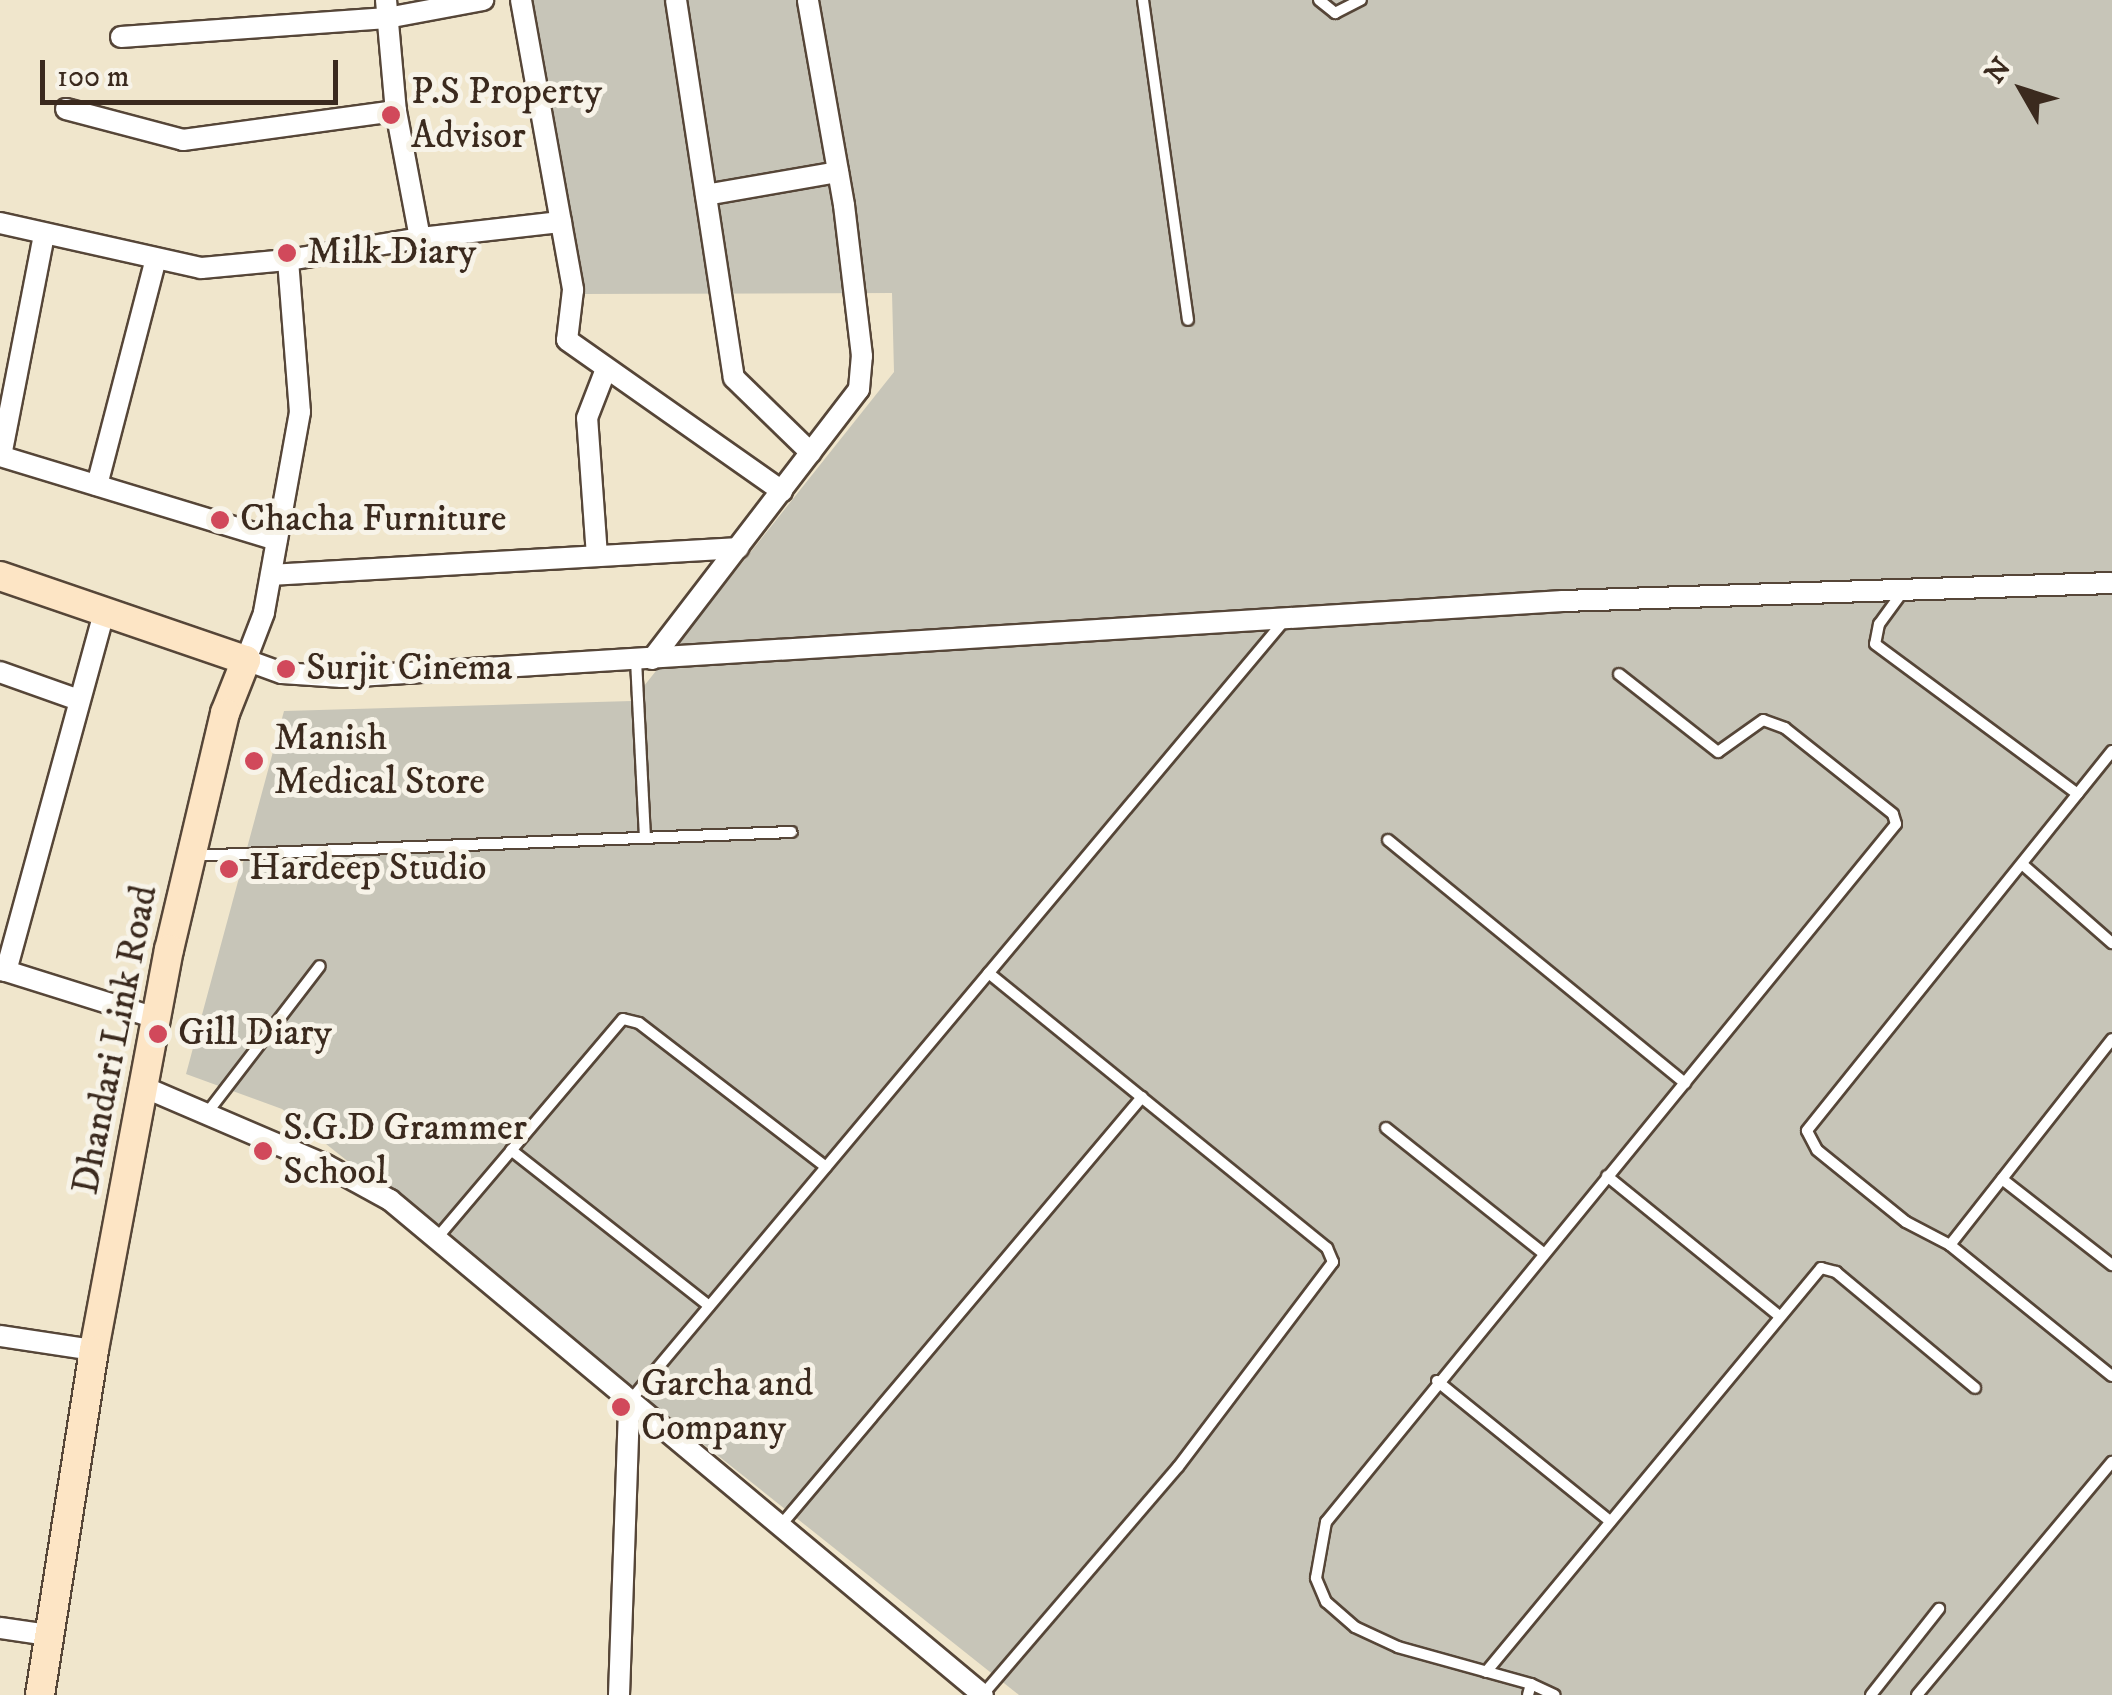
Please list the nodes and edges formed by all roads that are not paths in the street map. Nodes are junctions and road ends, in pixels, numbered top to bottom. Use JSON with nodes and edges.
{"nodes":[{"id":1,"x":483,"y":0,"type":"edge"},
{"id":2,"x":521,"y":0,"type":"edge"},
{"id":3,"x":676,"y":0,"type":"edge"},
{"id":4,"x":808,"y":0,"type":"edge"},
{"id":5,"x":1142,"y":0,"type":"edge"},
{"id":6,"x":1319,"y":0,"type":"edge"},
{"id":7,"x":1361,"y":0,"type":"edge"},
{"id":8,"x":387,"y":9,"type":"edge"},
{"id":9,"x":122,"y":37,"type":"dead end"},
{"id":10,"x":66,"y":109,"type":"dead end"},
{"id":11,"x":396,"y":111,"type":"junction"},
{"id":12,"x":838,"y":172,"type":"junction"},
{"id":13,"x":706,"y":195,"type":"junction"},
{"id":14,"x":561,"y":222,"type":"junction"},
{"id":15,"x":0,"y":223,"type":"edge"},
{"id":16,"x":44,"y":234,"type":"junction"},
{"id":17,"x":420,"y":238,"type":"junction"},
{"id":18,"x":288,"y":260,"type":"junction"},
{"id":19,"x":154,"y":262,"type":"junction"},
{"id":20,"x":1188,"y":320,"type":"dead end"},
{"id":21,"x":606,"y":369,"type":"junction"},
{"id":22,"x":811,"y":453,"type":"junction"},
{"id":23,"x":0,"y":456,"type":"edge"},
{"id":24,"x":96,"y":485,"type":"junction"},
{"id":25,"x":782,"y":491,"type":"junction"},
{"id":26,"x":276,"y":540,"type":"junction"},
{"id":27,"x":738,"y":548,"type":"junction"},
{"id":28,"x":597,"y":556,"type":"junction"},
{"id":29,"x":271,"y":575,"type":"junction"},
{"id":30,"x":0,"y":576,"type":"edge"},
{"id":31,"x":2112,"y":583,"type":"edge"},
{"id":32,"x":1902,"y":594,"type":"junction"},
{"id":33,"x":105,"y":609,"type":"junction"},
{"id":34,"x":1283,"y":622,"type":"junction"},
{"id":35,"x":644,"y":659,"type":"junction"},
{"id":36,"x":246,"y":660,"type":"junction"},
{"id":37,"x":0,"y":672,"type":"edge"},
{"id":38,"x":1619,"y":674,"type":"dead end"},
{"id":39,"x":76,"y":699,"type":"junction"},
{"id":40,"x":2112,"y":751,"type":"edge"},
{"id":41,"x":2078,"y":794,"type":"junction"},
{"id":42,"x":792,"y":832,"type":"dead end"},
{"id":43,"x":645,"y":836,"type":"junction"},
{"id":44,"x":1388,"y":840,"type":"dead end"},
{"id":45,"x":190,"y":856,"type":"junction"},
{"id":46,"x":2022,"y":864,"type":"junction"},
{"id":47,"x":2112,"y":943,"type":"edge"},
{"id":48,"x":320,"y":966,"type":"dead end"},
{"id":49,"x":3,"y":971,"type":"edge"},
{"id":50,"x":990,"y":973,"type":"junction"},
{"id":51,"x":156,"y":1018,"type":"junction"},
{"id":52,"x":2112,"y":1039,"type":"edge"},
{"id":53,"x":1685,"y":1083,"type":"junction"},
{"id":54,"x":146,"y":1088,"type":"junction"},
{"id":55,"x":1142,"y":1097,"type":"junction"},
{"id":56,"x":207,"y":1114,"type":"junction"},
{"id":57,"x":1386,"y":1128,"type":"dead end"},
{"id":58,"x":511,"y":1150,"type":"junction"},
{"id":59,"x":826,"y":1167,"type":"junction"},
{"id":60,"x":1608,"y":1176,"type":"junction"},
{"id":61,"x":2002,"y":1179,"type":"junction"},
{"id":62,"x":437,"y":1238,"type":"junction"},
{"id":63,"x":1950,"y":1245,"type":"junction"},
{"id":64,"x":1543,"y":1253,"type":"junction"},
{"id":65,"x":2112,"y":1264,"type":"edge"},
{"id":66,"x":709,"y":1306,"type":"junction"},
{"id":67,"x":1779,"y":1316,"type":"junction"},
{"id":68,"x":0,"y":1336,"type":"edge"},
{"id":69,"x":94,"y":1350,"type":"junction"},
{"id":70,"x":2112,"y":1376,"type":"edge"},
{"id":71,"x":1438,"y":1381,"type":"junction"},
{"id":72,"x":1975,"y":1388,"type":"dead end"},
{"id":73,"x":628,"y":1402,"type":"junction"},
{"id":74,"x":2112,"y":1462,"type":"edge"},
{"id":75,"x":1610,"y":1522,"type":"junction"},
{"id":76,"x":780,"y":1526,"type":"junction"},
{"id":77,"x":1939,"y":1609,"type":"dead end"},
{"id":78,"x":0,"y":1628,"type":"edge"},
{"id":79,"x":48,"y":1635,"type":"junction"},
{"id":80,"x":1486,"y":1672,"type":"junction"},
{"id":81,"x":1530,"y":1690,"type":"edge"},
{"id":82,"x":984,"y":1694,"type":"edge"},
{"id":83,"x":40,"y":1695,"type":"edge"},
{"id":84,"x":619,"y":1695,"type":"edge"},
{"id":85,"x":1554,"y":1695,"type":"edge"},
{"id":86,"x":1871,"y":1695,"type":"edge"},
{"id":87,"x":1917,"y":1695,"type":"edge"}],
"edges":[{"from":1,"to":8,"type":"street"},
{"from":2,"to":14,"type":"street"},
{"from":3,"to":13,"type":"street"},
{"from":4,"to":12,"type":"street"},
{"from":5,"to":20,"type":"lane"},
{"from":6,"to":7,"type":"lane"},
{"from":8,"to":9,"type":"street"},
{"from":8,"to":11,"type":"street"},
{"from":10,"to":11,"type":"street"},
{"from":11,"to":17,"type":"street"},
{"from":12,"to":13,"type":"street"},
{"from":12,"to":22,"type":"street"},
{"from":13,"to":22,"type":"street"},
{"from":14,"to":17,"type":"street"},
{"from":14,"to":21,"type":"street"},
{"from":15,"to":16,"type":"street"},
{"from":16,"to":19,"type":"street"},
{"from":16,"to":23,"type":"street"},
{"from":17,"to":18,"type":"street"},
{"from":18,"to":19,"type":"street"},
{"from":18,"to":26,"type":"street"},
{"from":19,"to":24,"type":"street"},
{"from":21,"to":25,"type":"street"},
{"from":21,"to":28,"type":"street"},
{"from":22,"to":25,"type":"street"},
{"from":23,"to":24,"type":"street"},
{"from":24,"to":26,"type":"street"},
{"from":25,"to":27,"type":"street"},
{"from":26,"to":29,"type":"street"},
{"from":27,"to":28,"type":"street"},
{"from":27,"to":35,"type":"street"},
{"from":28,"to":29,"type":"street"},
{"from":29,"to":36,"type":"street"},
{"from":30,"to":33,"type":"street"},
{"from":31,"to":32,"type":"street"},
{"from":32,"to":34,"type":"street"},
{"from":32,"to":41,"type":"lane"},
{"from":33,"to":36,"type":"street"},
{"from":33,"to":39,"type":"street"},
{"from":34,"to":35,"type":"street"},
{"from":34,"to":50,"type":"lane"},
{"from":35,"to":36,"type":"street"},
{"from":35,"to":43,"type":"lane"},
{"from":36,"to":45,"type":"street","name":"Dhandari Link Road"},
{"from":37,"to":39,"type":"street"},
{"from":38,"to":53,"type":"lane"},
{"from":39,"to":49,"type":"street"},
{"from":40,"to":41,"type":"lane"},
{"from":41,"to":46,"type":"lane"},
{"from":42,"to":43,"type":"lane"},
{"from":43,"to":45,"type":"lane"},
{"from":44,"to":53,"type":"lane"},
{"from":45,"to":51,"type":"street","name":"Dhandari Link Road"},
{"from":46,"to":47,"type":"lane"},
{"from":46,"to":63,"type":"lane"},
{"from":48,"to":56,"type":"lane"},
{"from":49,"to":51,"type":"street"},
{"from":50,"to":55,"type":"lane"},
{"from":50,"to":59,"type":"lane"},
{"from":51,"to":54,"type":"street","name":"Dhandari Link Road"},
{"from":52,"to":61,"type":"lane"},
{"from":53,"to":60,"type":"lane"},
{"from":54,"to":56,"type":"street"},
{"from":54,"to":69,"type":"street","name":"Dhandari Link Road"},
{"from":55,"to":76,"type":"lane"},
{"from":55,"to":82,"type":"lane"},
{"from":56,"to":62,"type":"street"},
{"from":57,"to":64,"type":"lane"},
{"from":58,"to":59,"type":"lane"},
{"from":58,"to":62,"type":"lane"},
{"from":58,"to":66,"type":"lane"},
{"from":59,"to":66,"type":"lane"},
{"from":60,"to":64,"type":"lane"},
{"from":60,"to":67,"type":"lane"},
{"from":61,"to":63,"type":"lane"},
{"from":61,"to":65,"type":"lane"},
{"from":62,"to":73,"type":"street"},
{"from":63,"to":70,"type":"lane"},
{"from":64,"to":71,"type":"lane"},
{"from":66,"to":73,"type":"lane"},
{"from":67,"to":72,"type":"lane"},
{"from":67,"to":75,"type":"lane"},
{"from":68,"to":69,"type":"street"},
{"from":69,"to":79,"type":"street","name":"Dhandari Link Road"},
{"from":71,"to":75,"type":"lane"},
{"from":71,"to":80,"type":"lane"},
{"from":73,"to":76,"type":"street"},
{"from":73,"to":84,"type":"street"},
{"from":74,"to":87,"type":"lane"},
{"from":75,"to":80,"type":"lane"},
{"from":76,"to":82,"type":"street"},
{"from":77,"to":86,"type":"lane"},
{"from":78,"to":79,"type":"street"},
{"from":79,"to":83,"type":"street","name":"Dhandari Link Road"},
{"from":80,"to":81,"type":"lane"},
{"from":81,"to":85,"type":"lane"}]}
